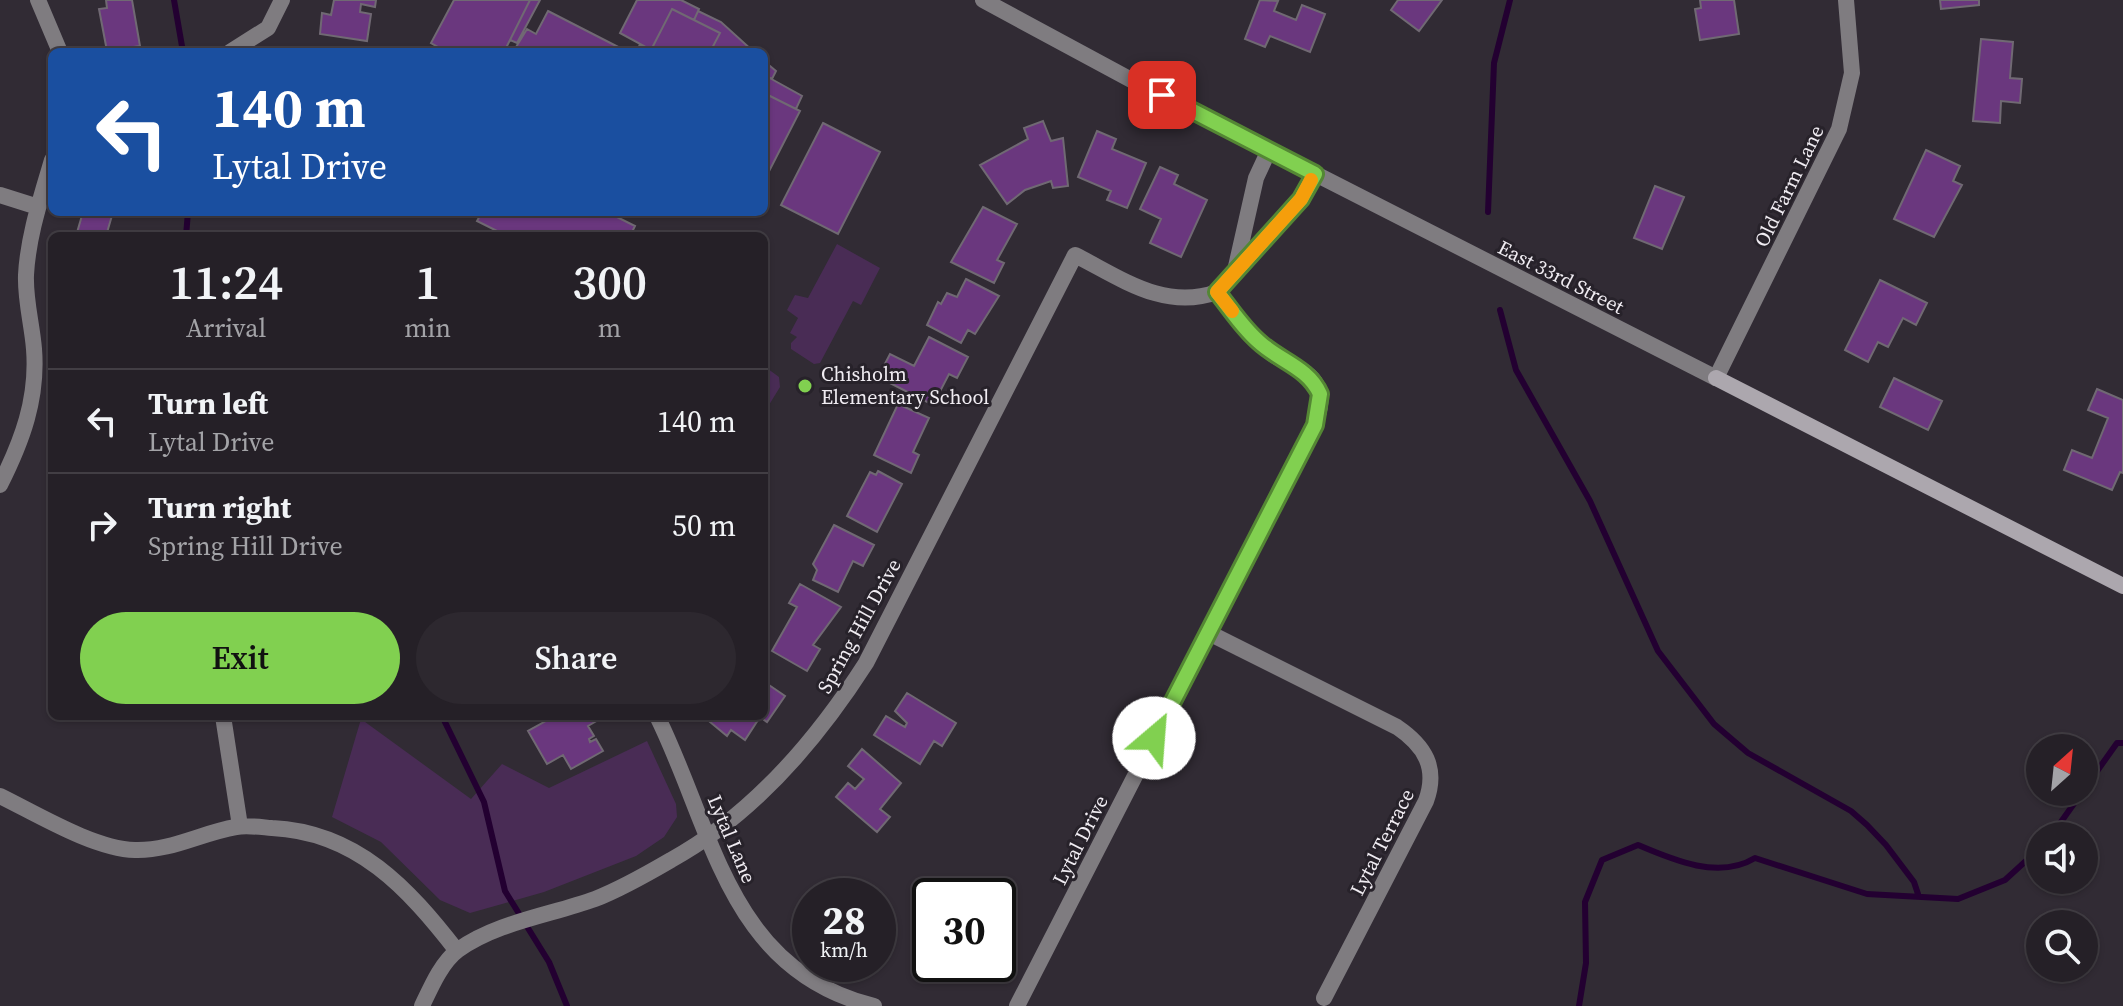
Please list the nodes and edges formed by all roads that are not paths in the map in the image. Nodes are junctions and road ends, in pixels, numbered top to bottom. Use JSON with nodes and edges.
{"nodes":[{"id":1,"x":38,"y":0,"type":"edge"},
{"id":2,"x":282,"y":0,"type":"edge"},
{"id":3,"x":983,"y":0,"type":"edge"},
{"id":4,"x":1846,"y":0,"type":"edge"},
{"id":5,"x":58,"y":48,"type":"edge"},
{"id":6,"x":236,"y":48,"type":"edge"},
{"id":7,"x":1269,"y":150,"type":"junction"},
{"id":8,"x":48,"y":173,"type":"edge"},
{"id":9,"x":1315,"y":174,"type":"junction"},
{"id":10,"x":0,"y":195,"type":"edge"},
{"id":11,"x":38,"y":207,"type":"junction"},
{"id":12,"x":1234,"y":273,"type":"junction"},
{"id":13,"x":1217,"y":292,"type":"junction"},
{"id":14,"x":1716,"y":378,"type":"junction"},
{"id":15,"x":0,"y":485,"type":"edge"},
{"id":16,"x":2123,"y":586,"type":"edge"},
{"id":17,"x":1207,"y":632,"type":"junction"},
{"id":18,"x":224,"y":720,"type":"edge"},
{"id":19,"x":659,"y":720,"type":"edge"},
{"id":20,"x":0,"y":796,"type":"edge"},
{"id":21,"x":240,"y":826,"type":"junction"},
{"id":22,"x":707,"y":836,"type":"junction"},
{"id":23,"x":457,"y":951,"type":"junction"},
{"id":24,"x":1324,"y":998,"type":"dead end"},
{"id":25,"x":422,"y":1006,"type":"edge"},
{"id":26,"x":874,"y":1006,"type":"edge"},
{"id":27,"x":1017,"y":1006,"type":"edge"}],
"edges":[{"from":1,"to":5,"type":"street"},
{"from":2,"to":6,"type":"street"},
{"from":3,"to":7,"type":"street","name":"East 33rd Street"},
{"from":4,"to":14,"type":"street","name":"Old Farm Lane"},
{"from":7,"to":9,"type":"street","name":"East 33rd Street"},
{"from":7,"to":12,"type":"street"},
{"from":8,"to":11,"type":"street"},
{"from":9,"to":12,"type":"street"},
{"from":9,"to":14,"type":"street","name":"East 33rd Street"},
{"from":10,"to":11,"type":"street"},
{"from":11,"to":15,"type":"street"},
{"from":12,"to":13,"type":"street"},
{"from":13,"to":17,"type":"street","name":"Lytal Drive"},
{"from":13,"to":22,"type":"street","name":"Spring Hill Drive"},
{"from":14,"to":16,"type":"main road","name":"East 33rd Street"},
{"from":17,"to":24,"type":"street","name":"Lytal Terrace"},
{"from":17,"to":27,"type":"street","name":"Lytal Drive"},
{"from":18,"to":21,"type":"street"},
{"from":19,"to":22,"type":"street","name":"Lytal Lane"},
{"from":20,"to":21,"type":"street"},
{"from":21,"to":23,"type":"street"},
{"from":22,"to":23,"type":"street","name":"Spring Hill Drive"},
{"from":22,"to":26,"type":"street","name":"Lytal Lane"},
{"from":23,"to":25,"type":"street","name":"Spring Hill Drive"}]}
